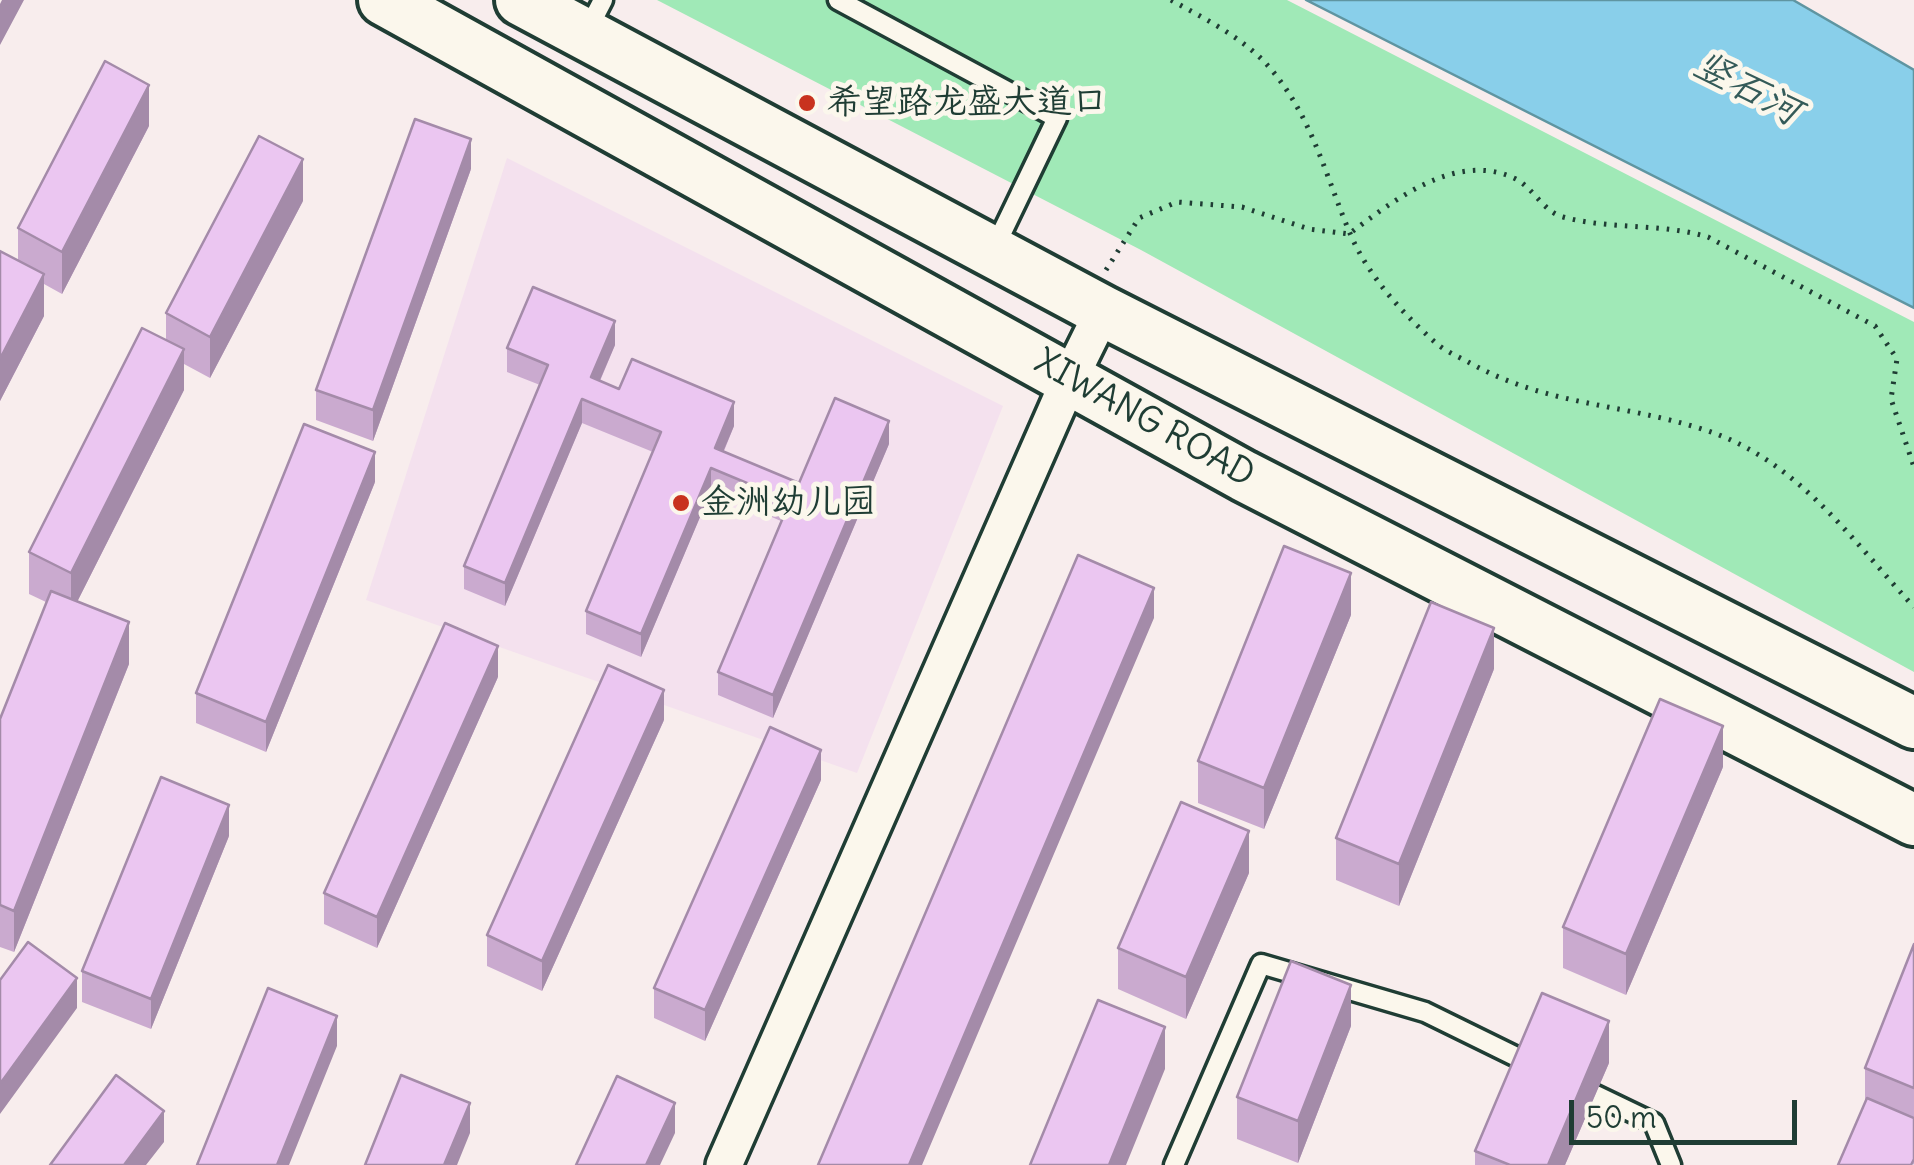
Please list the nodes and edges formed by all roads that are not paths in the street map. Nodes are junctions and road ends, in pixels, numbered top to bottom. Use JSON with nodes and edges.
{"nodes":[{"id":1,"x":384,"y":0,"type":"edge"},
{"id":2,"x":521,"y":0,"type":"edge"},
{"id":3,"x":838,"y":0,"type":"edge"},
{"id":4,"x":594,"y":17,"type":"edge"},
{"id":5,"x":992,"y":252,"type":"junction"},
{"id":6,"x":1095,"y":306,"type":"junction"},
{"id":7,"x":1070,"y":378,"type":"junction"},
{"id":8,"x":1914,"y":722,"type":"edge"},
{"id":9,"x":1914,"y":820,"type":"edge"},
{"id":10,"x":724,"y":1165,"type":"edge"},
{"id":11,"x":1174,"y":1165,"type":"edge"},
{"id":12,"x":1671,"y":1165,"type":"edge"}],
"edges":[{"from":1,"to":7,"type":"main road","name":"XIWANG ROAD"},
{"from":2,"to":4,"type":"main road"},
{"from":3,"to":5,"type":"lane"},
{"from":4,"to":5,"type":"main road"},
{"from":5,"to":6,"type":"main road"},
{"from":6,"to":7,"type":"street"},
{"from":6,"to":8,"type":"main road"},
{"from":7,"to":9,"type":"main road","name":"XIWANG ROAD"},
{"from":7,"to":10,"type":"street"},
{"from":11,"to":12,"type":"lane"}]}
